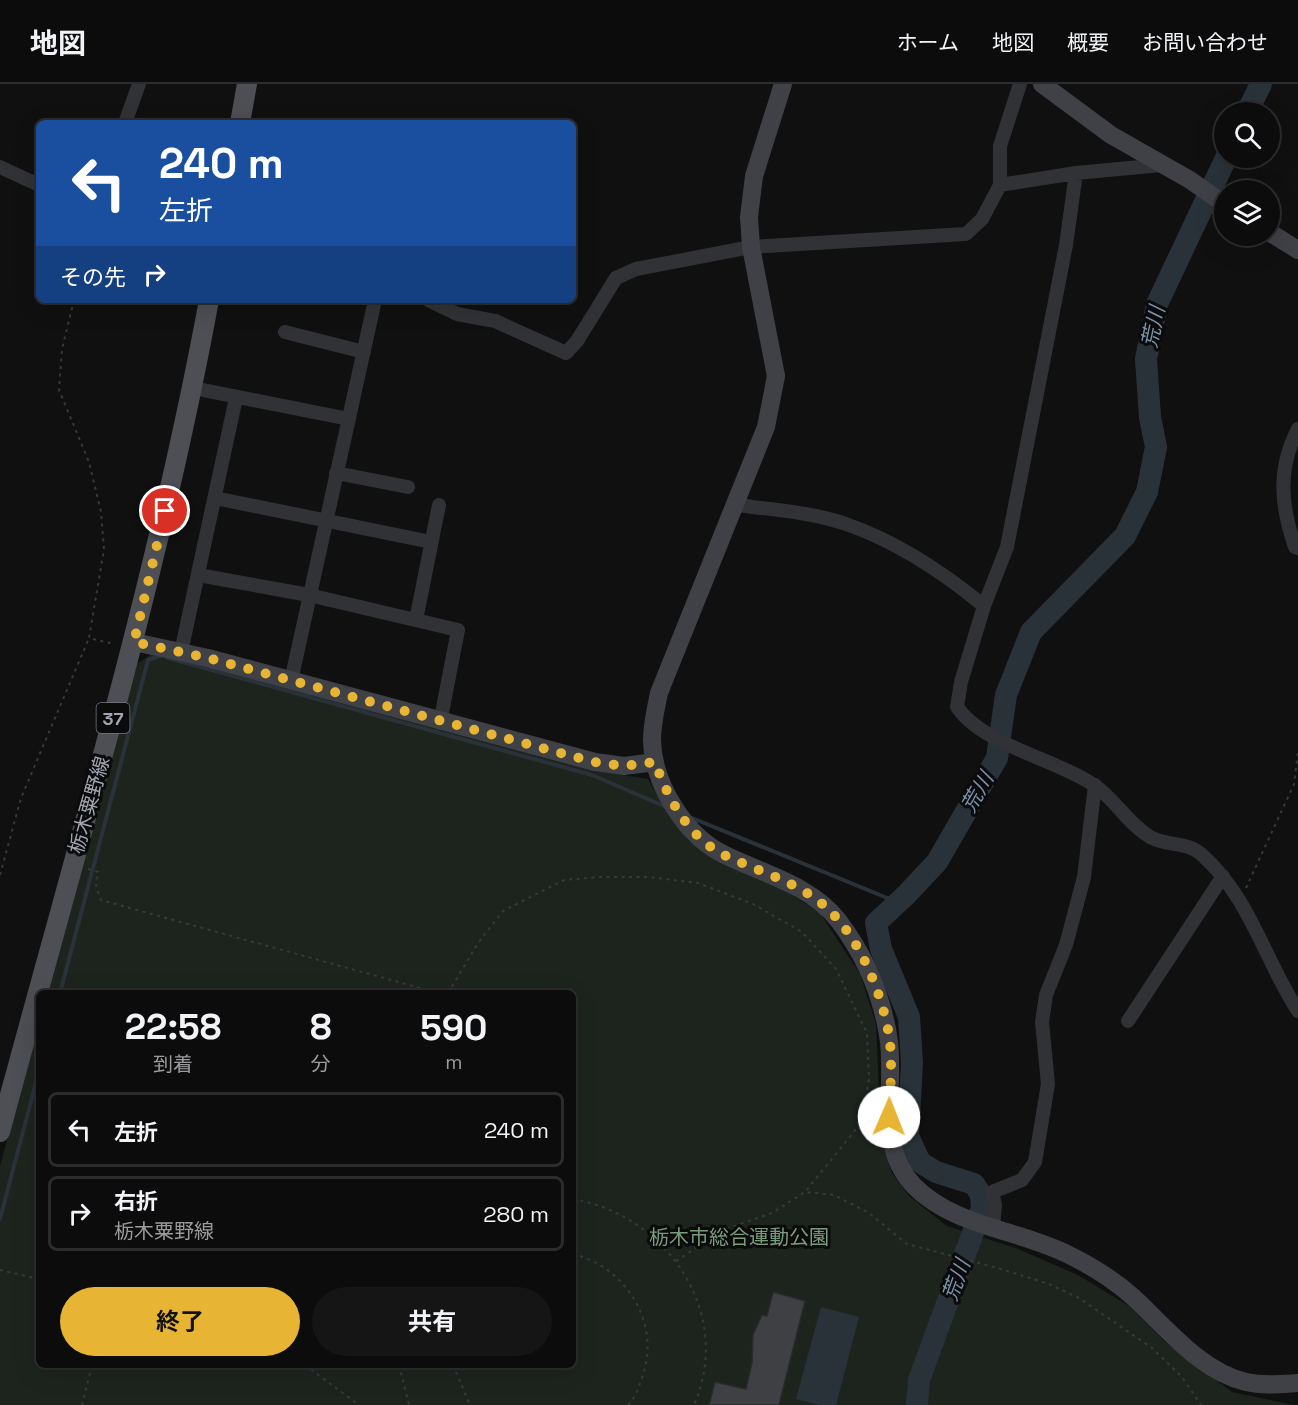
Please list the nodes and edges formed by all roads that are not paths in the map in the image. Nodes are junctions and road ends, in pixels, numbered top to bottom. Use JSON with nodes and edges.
{"nodes":[{"id":1,"x":139,"y":84,"type":"edge"},
{"id":2,"x":247,"y":84,"type":"edge"},
{"id":3,"x":783,"y":84,"type":"edge"},
{"id":4,"x":1020,"y":84,"type":"edge"},
{"id":5,"x":1042,"y":84,"type":"edge"},
{"id":6,"x":126,"y":120,"type":"edge"},
{"id":7,"x":241,"y":120,"type":"edge"},
{"id":8,"x":1162,"y":165,"type":"junction"},
{"id":9,"x":0,"y":167,"type":"edge"},
{"id":10,"x":1076,"y":173,"type":"junction"},
{"id":11,"x":36,"y":185,"type":"edge"},
{"id":12,"x":1000,"y":185,"type":"junction"},
{"id":13,"x":1214,"y":197,"type":"edge"},
{"id":14,"x":1280,"y":239,"type":"edge"},
{"id":15,"x":751,"y":247,"type":"junction"},
{"id":16,"x":1298,"y":250,"type":"edge"},
{"id":17,"x":208,"y":303,"type":"edge"},
{"id":18,"x":374,"y":303,"type":"edge"},
{"id":19,"x":434,"y":303,"type":"edge"},
{"id":20,"x":285,"y":332,"type":"dead end"},
{"id":21,"x":364,"y":352,"type":"junction"},
{"id":22,"x":193,"y":388,"type":"junction"},
{"id":23,"x":236,"y":398,"type":"junction"},
{"id":24,"x":348,"y":419,"type":"junction"},
{"id":25,"x":1298,"y":429,"type":"edge"},
{"id":26,"x":336,"y":473,"type":"junction"},
{"id":27,"x":408,"y":487,"type":"dead end"},
{"id":28,"x":215,"y":498,"type":"junction"},
{"id":29,"x":439,"y":505,"type":"dead end"},
{"id":30,"x":737,"y":505,"type":"junction"},
{"id":31,"x":326,"y":519,"type":"junction"},
{"id":32,"x":431,"y":542,"type":"junction"},
{"id":33,"x":1298,"y":548,"type":"edge"},
{"id":34,"x":198,"y":574,"type":"junction"},
{"id":35,"x":309,"y":595,"type":"junction"},
{"id":36,"x":984,"y":606,"type":"junction"},
{"id":37,"x":416,"y":620,"type":"junction"},
{"id":38,"x":134,"y":642,"type":"junction"},
{"id":39,"x":181,"y":652,"type":"junction"},
{"id":40,"x":291,"y":681,"type":"junction"},
{"id":41,"x":440,"y":723,"type":"junction"},
{"id":42,"x":655,"y":762,"type":"junction"},
{"id":43,"x":1095,"y":785,"type":"junction"},
{"id":44,"x":1223,"y":876,"type":"junction"},
{"id":45,"x":38,"y":990,"type":"edge"},
{"id":46,"x":36,"y":998,"type":"edge"},
{"id":47,"x":1298,"y":1011,"type":"edge"},
{"id":48,"x":1128,"y":1021,"type":"dead end"},
{"id":49,"x":0,"y":1132,"type":"edge"},
{"id":50,"x":993,"y":1227,"type":"junction"},
{"id":51,"x":1298,"y":1383,"type":"edge"}],
"edges":[{"from":1,"to":6,"type":"street"},
{"from":2,"to":7,"type":"main road"},
{"from":3,"to":15,"type":"street"},
{"from":4,"to":12,"type":"street"},
{"from":5,"to":8,"type":"street"},
{"from":8,"to":10,"type":"street"},
{"from":8,"to":13,"type":"street"},
{"from":9,"to":11,"type":"street"},
{"from":10,"to":12,"type":"street"},
{"from":10,"to":36,"type":"street"},
{"from":12,"to":15,"type":"street"},
{"from":14,"to":16,"type":"street"},
{"from":15,"to":19,"type":"street"},
{"from":15,"to":30,"type":"street"},
{"from":17,"to":22,"type":"main road","name":"栃木粟野線","number":"37"},
{"from":18,"to":21,"type":"street"},
{"from":20,"to":21,"type":"street"},
{"from":21,"to":24,"type":"street"},
{"from":22,"to":23,"type":"street"},
{"from":22,"to":38,"type":"main road","name":"栃木粟野線","number":"37"},
{"from":23,"to":24,"type":"street"},
{"from":23,"to":28,"type":"street"},
{"from":24,"to":26,"type":"street"},
{"from":25,"to":33,"type":"street"},
{"from":26,"to":27,"type":"street"},
{"from":26,"to":31,"type":"street"},
{"from":28,"to":31,"type":"street"},
{"from":28,"to":34,"type":"street"},
{"from":29,"to":32,"type":"street"},
{"from":30,"to":36,"type":"street"},
{"from":30,"to":42,"type":"street"},
{"from":31,"to":32,"type":"street"},
{"from":31,"to":35,"type":"street"},
{"from":32,"to":37,"type":"street"},
{"from":34,"to":35,"type":"street"},
{"from":34,"to":39,"type":"street"},
{"from":35,"to":37,"type":"street"},
{"from":35,"to":40,"type":"street"},
{"from":36,"to":43,"type":"street"},
{"from":37,"to":41,"type":"street"},
{"from":38,"to":39,"type":"street"},
{"from":38,"to":45,"type":"main road","name":"栃木粟野線","number":"37"},
{"from":39,"to":40,"type":"street"},
{"from":40,"to":41,"type":"street"},
{"from":41,"to":42,"type":"street"},
{"from":42,"to":50,"type":"street"},
{"from":43,"to":44,"type":"street"},
{"from":43,"to":50,"type":"street"},
{"from":44,"to":47,"type":"street"},
{"from":44,"to":48,"type":"street"},
{"from":46,"to":49,"type":"main road","name":"栃木粟野線","number":"37"},
{"from":50,"to":51,"type":"street"}]}
